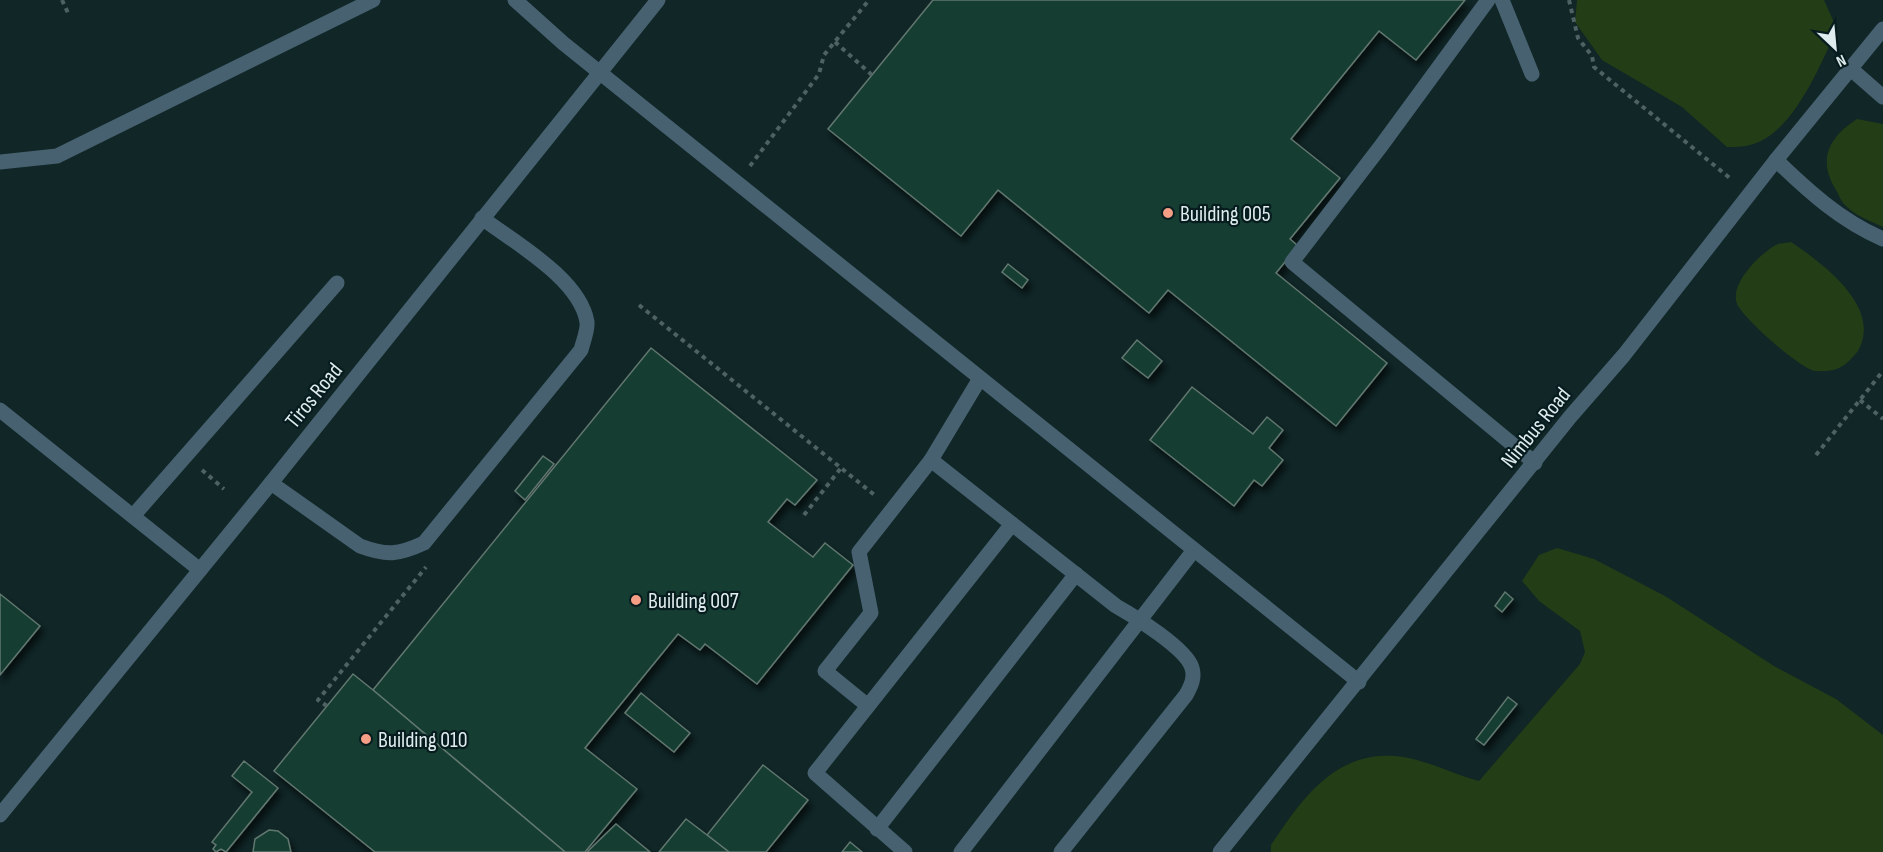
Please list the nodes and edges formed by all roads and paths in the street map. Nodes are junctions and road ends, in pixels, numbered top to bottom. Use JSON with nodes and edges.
{"nodes":[{"id":1,"x":62,"y":0,"type":"edge"},
{"id":2,"x":373,"y":0,"type":"edge"},
{"id":3,"x":515,"y":0,"type":"edge"},
{"id":4,"x":658,"y":0,"type":"edge"},
{"id":5,"x":869,"y":0,"type":"edge"},
{"id":6,"x":1488,"y":0,"type":"edge"},
{"id":7,"x":1502,"y":0,"type":"edge"},
{"id":8,"x":1569,"y":0,"type":"edge"},
{"id":9,"x":68,"y":13,"type":"dead end"},
{"id":10,"x":1883,"y":29,"type":"edge"},
{"id":11,"x":836,"y":42,"type":"junction"},
{"id":12,"x":1851,"y":69,"type":"junction"},
{"id":13,"x":598,"y":72,"type":"junction"},
{"id":14,"x":1532,"y":74,"type":"dead end"},
{"id":15,"x":872,"y":75,"type":"dead end"},
{"id":16,"x":1883,"y":97,"type":"edge"},
{"id":17,"x":1776,"y":160,"type":"junction"},
{"id":18,"x":0,"y":162,"type":"edge"},
{"id":19,"x":745,"y":173,"type":"dead end"},
{"id":20,"x":1731,"y":179,"type":"dead end"},
{"id":21,"x":482,"y":218,"type":"junction"},
{"id":22,"x":1883,"y":239,"type":"edge"},
{"id":23,"x":337,"y":283,"type":"dead end"},
{"id":24,"x":639,"y":305,"type":"dead end"},
{"id":25,"x":1883,"y":371,"type":"edge"},
{"id":26,"x":979,"y":380,"type":"junction"},
{"id":27,"x":1860,"y":400,"type":"junction"},
{"id":28,"x":0,"y":410,"type":"edge"},
{"id":29,"x":1883,"y":419,"type":"edge"},
{"id":30,"x":1816,"y":455,"type":"dead end"},
{"id":31,"x":185,"y":456,"type":"junction"},
{"id":32,"x":931,"y":460,"type":"junction"},
{"id":33,"x":1535,"y":463,"type":"junction"},
{"id":34,"x":841,"y":468,"type":"junction"},
{"id":35,"x":271,"y":483,"type":"junction"},
{"id":36,"x":224,"y":489,"type":"dead end"},
{"id":37,"x":892,"y":509,"type":"junction"},
{"id":38,"x":804,"y":515,"type":"dead end"},
{"id":39,"x":133,"y":516,"type":"junction"},
{"id":40,"x":1011,"y":524,"type":"junction"},
{"id":41,"x":1194,"y":549,"type":"junction"},
{"id":42,"x":432,"y":560,"type":"dead end"},
{"id":43,"x":200,"y":570,"type":"junction"},
{"id":44,"x":1076,"y":574,"type":"junction"},
{"id":45,"x":1140,"y":620,"type":"junction"},
{"id":46,"x":1359,"y":682,"type":"junction"},
{"id":47,"x":868,"y":705,"type":"junction"},
{"id":48,"x":327,"y":706,"type":"dead end"},
{"id":49,"x":0,"y":815,"type":"edge"},
{"id":50,"x":877,"y":829,"type":"junction"},
{"id":51,"x":905,"y":852,"type":"edge"},
{"id":52,"x":961,"y":852,"type":"edge"},
{"id":53,"x":1061,"y":852,"type":"edge"},
{"id":54,"x":1221,"y":852,"type":"edge"}],
"edges":[{"from":1,"to":9,"type":"path"},
{"from":2,"to":18,"type":"street"},
{"from":3,"to":13,"type":"street"},
{"from":4,"to":13,"type":"street","name":"Tiros Road"},
{"from":5,"to":11,"type":"path"},
{"from":6,"to":33,"type":"street"},
{"from":7,"to":14,"type":"street"},
{"from":8,"to":20,"type":"path"},
{"from":10,"to":12,"type":"street","name":"Nimbus Road"},
{"from":11,"to":15,"type":"path"},
{"from":11,"to":19,"type":"path"},
{"from":12,"to":16,"type":"street"},
{"from":12,"to":17,"type":"street","name":"Nimbus Road"},
{"from":13,"to":21,"type":"street","name":"Tiros Road"},
{"from":13,"to":26,"type":"street"},
{"from":17,"to":22,"type":"street"},
{"from":17,"to":33,"type":"street","name":"Nimbus Road"},
{"from":21,"to":35,"type":"street","name":"Tiros Road"},
{"from":21,"to":35,"type":"street"},
{"from":23,"to":31,"type":"street"},
{"from":24,"to":34,"type":"path"},
{"from":25,"to":27,"type":"path"},
{"from":26,"to":32,"type":"street"},
{"from":26,"to":41,"type":"street"},
{"from":27,"to":29,"type":"path"},
{"from":27,"to":30,"type":"path"},
{"from":28,"to":39,"type":"street"},
{"from":31,"to":36,"type":"path"},
{"from":31,"to":39,"type":"street"},
{"from":32,"to":37,"type":"street"},
{"from":32,"to":40,"type":"street"},
{"from":33,"to":46,"type":"street","name":"Nimbus Road"},
{"from":34,"to":37,"type":"path"},
{"from":34,"to":38,"type":"path"},
{"from":35,"to":43,"type":"street","name":"Tiros Road"},
{"from":37,"to":47,"type":"street"},
{"from":39,"to":43,"type":"street"},
{"from":40,"to":44,"type":"street"},
{"from":40,"to":47,"type":"street"},
{"from":41,"to":45,"type":"street"},
{"from":41,"to":46,"type":"street"},
{"from":42,"to":48,"type":"path"},
{"from":43,"to":49,"type":"street","name":"Tiros Road"},
{"from":44,"to":45,"type":"street"},
{"from":44,"to":50,"type":"street"},
{"from":45,"to":52,"type":"street"},
{"from":45,"to":53,"type":"street"},
{"from":46,"to":54,"type":"street","name":"Nimbus Road"},
{"from":47,"to":50,"type":"street"},
{"from":50,"to":51,"type":"street"}]}
